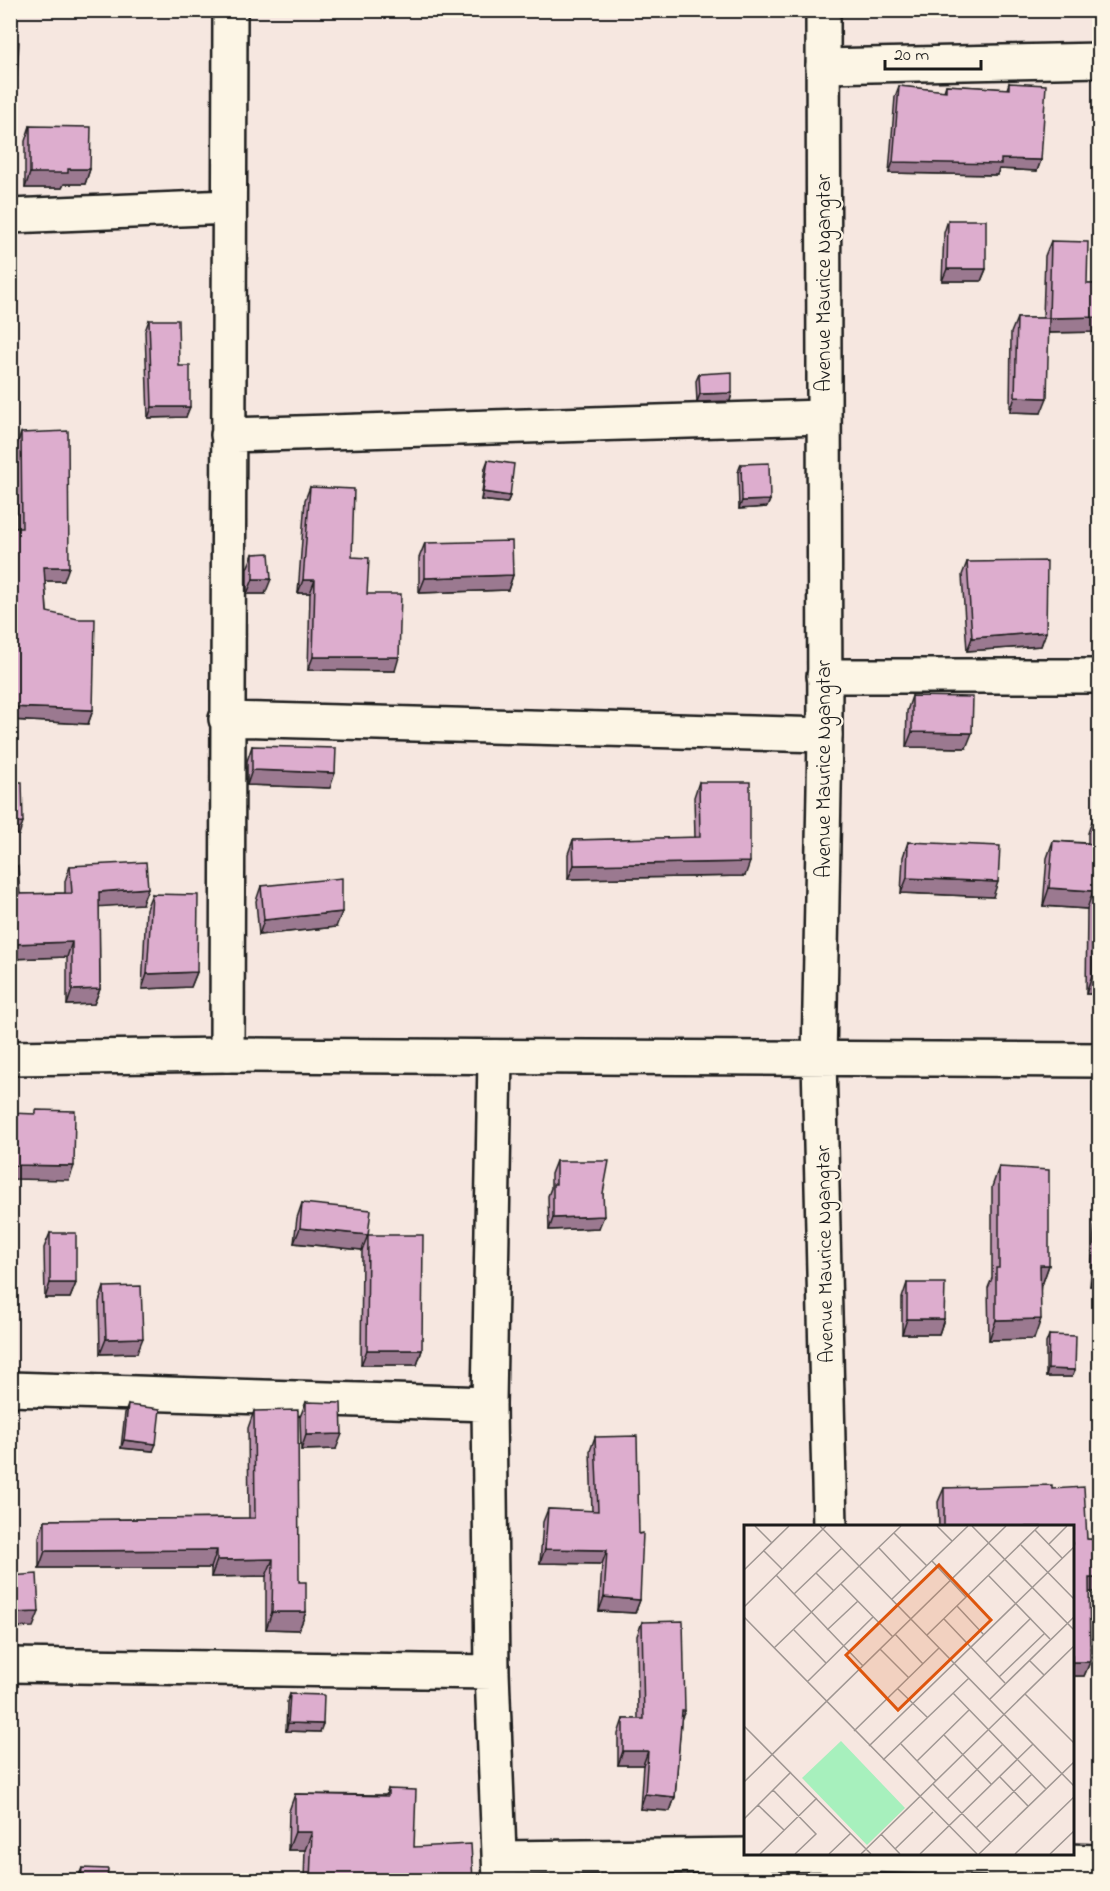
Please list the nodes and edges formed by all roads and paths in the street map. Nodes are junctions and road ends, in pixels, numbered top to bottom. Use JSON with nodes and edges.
{"nodes":[{"id":1,"x":230,"y":10,"type":"edge"},
{"id":2,"x":822,"y":10,"type":"edge"},
{"id":3,"x":1100,"y":60,"type":"edge"},
{"id":4,"x":823,"y":66,"type":"junction"},
{"id":5,"x":229,"y":207,"type":"junction"},
{"id":6,"x":10,"y":216,"type":"edge"},
{"id":7,"x":824,"y":417,"type":"junction"},
{"id":8,"x":228,"y":435,"type":"junction"},
{"id":9,"x":824,"y":676,"type":"junction"},
{"id":10,"x":1100,"y":676,"type":"edge"},
{"id":11,"x":226,"y":719,"type":"junction"},
{"id":12,"x":825,"y":735,"type":"junction"},
{"id":13,"x":227,"y":1055,"type":"junction"},
{"id":14,"x":495,"y":1057,"type":"junction"},
{"id":15,"x":10,"y":1058,"type":"edge"},
{"id":16,"x":819,"y":1060,"type":"junction"},
{"id":17,"x":1100,"y":1060,"type":"edge"},
{"id":18,"x":10,"y":1389,"type":"edge"},
{"id":19,"x":489,"y":1404,"type":"junction"},
{"id":20,"x":830,"y":1525,"type":"edge"},
{"id":21,"x":10,"y":1665,"type":"edge"},
{"id":22,"x":492,"y":1672,"type":"junction"},
{"id":23,"x":1100,"y":1862,"type":"edge"},
{"id":24,"x":837,"y":1863,"type":"edge"},
{"id":25,"x":500,"y":1869,"type":"edge"}],
"edges":[{"from":1,"to":5,"type":"street"},
{"from":2,"to":4,"type":"street","name":"Avenue Maurice Ngangtar"},
{"from":3,"to":4,"type":"street"},
{"from":4,"to":7,"type":"street","name":"Avenue Maurice Ngangtar"},
{"from":5,"to":6,"type":"street"},
{"from":5,"to":8,"type":"street"},
{"from":7,"to":8,"type":"street"},
{"from":7,"to":9,"type":"street","name":"Avenue Maurice Ngangtar"},
{"from":8,"to":11,"type":"street"},
{"from":9,"to":10,"type":"street"},
{"from":9,"to":12,"type":"street","name":"Avenue Maurice Ngangtar"},
{"from":11,"to":12,"type":"street"},
{"from":11,"to":13,"type":"street"},
{"from":12,"to":16,"type":"street","name":"Avenue Maurice Ngangtar"},
{"from":13,"to":14,"type":"street"},
{"from":13,"to":15,"type":"street"},
{"from":14,"to":16,"type":"street"},
{"from":14,"to":19,"type":"street"},
{"from":16,"to":17,"type":"street"},
{"from":16,"to":20,"type":"street","name":"Avenue Maurice Ngangtar"},
{"from":18,"to":19,"type":"street"},
{"from":19,"to":22,"type":"street"},
{"from":21,"to":22,"type":"street"},
{"from":22,"to":25,"type":"street"},
{"from":23,"to":24,"type":"street"},
{"from":24,"to":25,"type":"street"}]}
